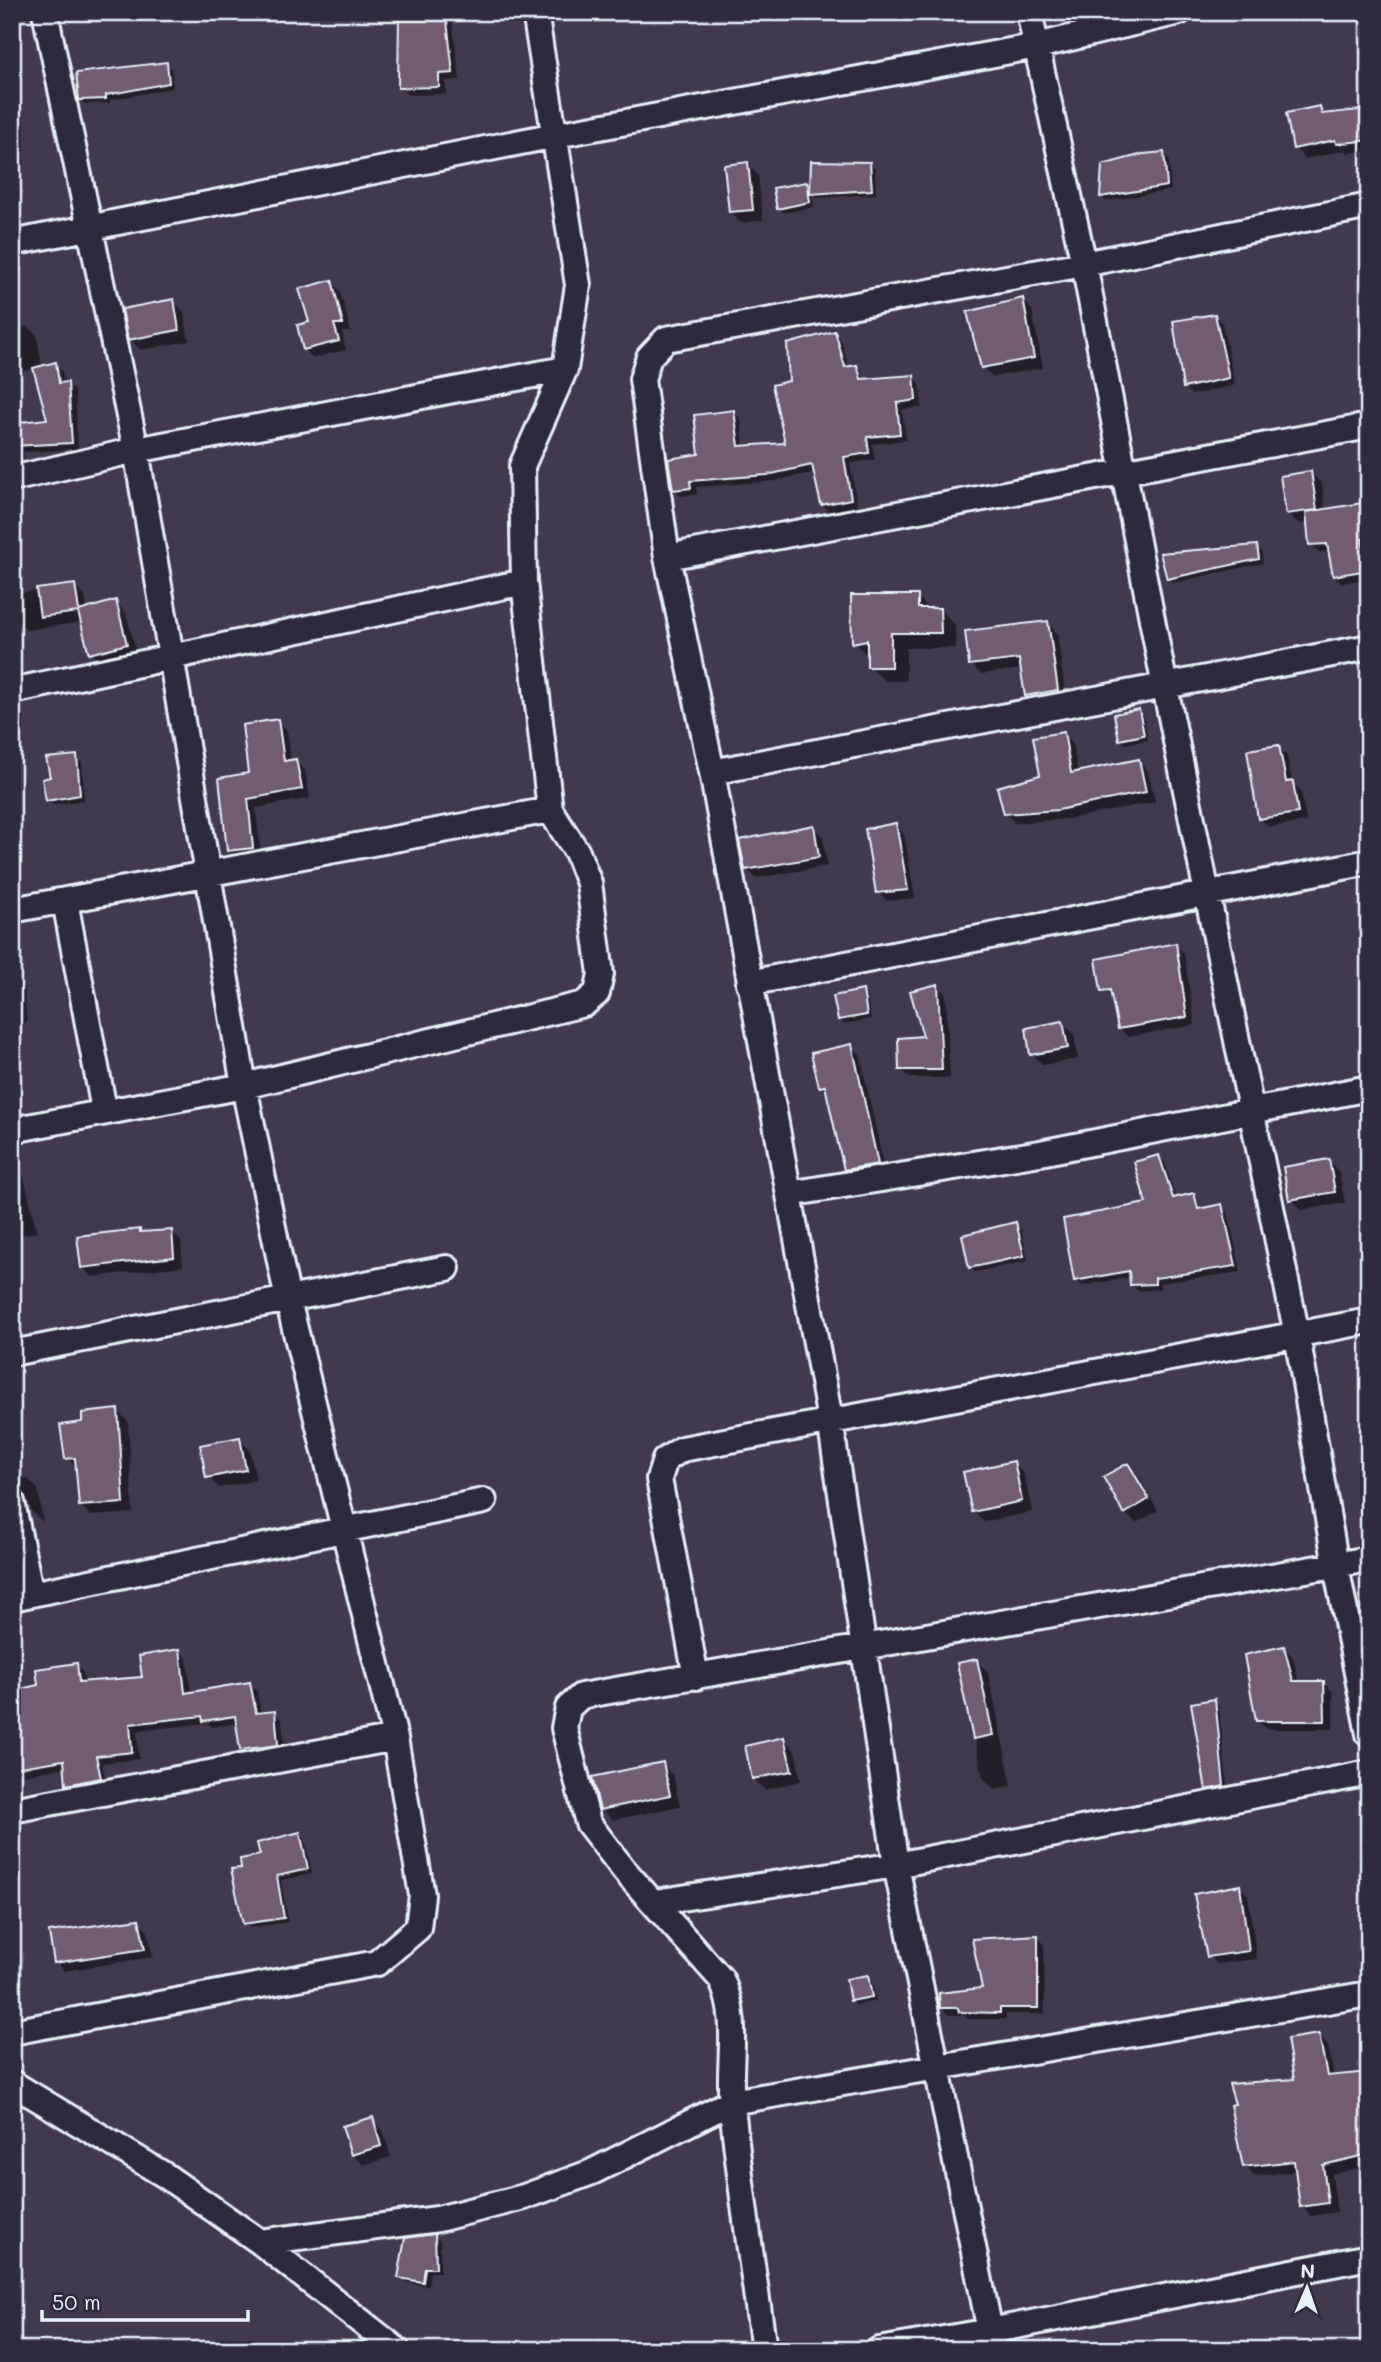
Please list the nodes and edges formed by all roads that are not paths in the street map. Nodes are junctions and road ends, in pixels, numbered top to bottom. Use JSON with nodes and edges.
{"nodes":[{"id":1,"x":45,"y":12,"type":"edge"},
{"id":2,"x":535,"y":12,"type":"edge"},
{"id":3,"x":1029,"y":12,"type":"edge"},
{"id":4,"x":1180,"y":12,"type":"edge"},
{"id":5,"x":1037,"y":46,"type":"junction"},
{"id":6,"x":556,"y":135,"type":"junction"},
{"id":7,"x":1369,"y":206,"type":"edge"},
{"id":8,"x":89,"y":227,"type":"junction"},
{"id":9,"x":12,"y":243,"type":"edge"},
{"id":10,"x":1084,"y":264,"type":"junction"},
{"id":11,"x":565,"y":369,"type":"junction"},
{"id":12,"x":1369,"y":426,"type":"edge"},
{"id":13,"x":136,"y":450,"type":"junction"},
{"id":14,"x":1122,"y":471,"type":"junction"},
{"id":15,"x":12,"y":479,"type":"edge"},
{"id":16,"x":667,"y":557,"type":"junction"},
{"id":17,"x":524,"y":582,"type":"junction"},
{"id":18,"x":1369,"y":647,"type":"edge"},
{"id":19,"x":173,"y":657,"type":"junction"},
{"id":20,"x":1165,"y":687,"type":"junction"},
{"id":21,"x":12,"y":691,"type":"edge"},
{"id":22,"x":712,"y":772,"type":"junction"},
{"id":23,"x":550,"y":810,"type":"junction"},
{"id":24,"x":1369,"y":862,"type":"edge"},
{"id":25,"x":206,"y":872,"type":"junction"},
{"id":26,"x":1207,"y":894,"type":"junction"},
{"id":27,"x":65,"y":901,"type":"junction"},
{"id":28,"x":12,"y":910,"type":"edge"},
{"id":29,"x":750,"y":983,"type":"junction"},
{"id":30,"x":244,"y":1086,"type":"junction"},
{"id":31,"x":1369,"y":1088,"type":"edge"},
{"id":32,"x":104,"y":1110,"type":"junction"},
{"id":33,"x":1252,"y":1114,"type":"junction"},
{"id":34,"x":12,"y":1130,"type":"edge"},
{"id":35,"x":789,"y":1194,"type":"junction"},
{"id":36,"x":447,"y":1268,"type":"dead end"},
{"id":37,"x":288,"y":1300,"type":"junction"},
{"id":38,"x":1369,"y":1321,"type":"edge"},
{"id":39,"x":1297,"y":1335,"type":"junction"},
{"id":40,"x":12,"y":1353,"type":"edge"},
{"id":41,"x":830,"y":1420,"type":"junction"},
{"id":42,"x":12,"y":1502,"type":"edge"},
{"id":43,"x":484,"y":1502,"type":"dead end"},
{"id":44,"x":343,"y":1530,"type":"junction"},
{"id":45,"x":1369,"y":1559,"type":"edge"},
{"id":46,"x":1336,"y":1566,"type":"junction"},
{"id":47,"x":22,"y":1596,"type":"edge"},
{"id":48,"x":866,"y":1648,"type":"junction"},
{"id":49,"x":696,"y":1677,"type":"junction"},
{"id":50,"x":1369,"y":1734,"type":"edge"},
{"id":51,"x":395,"y":1738,"type":"junction"},
{"id":52,"x":1369,"y":1773,"type":"edge"},
{"id":53,"x":12,"y":1810,"type":"edge"},
{"id":54,"x":896,"y":1865,"type":"junction"},
{"id":55,"x":655,"y":1902,"type":"junction"},
{"id":56,"x":1369,"y":1994,"type":"edge"},
{"id":57,"x":12,"y":2032,"type":"edge"},
{"id":58,"x":937,"y":2068,"type":"junction"},
{"id":59,"x":12,"y":2083,"type":"edge"},
{"id":60,"x":731,"y":2102,"type":"junction"},
{"id":61,"x":260,"y":2242,"type":"junction"},
{"id":62,"x":1369,"y":2257,"type":"edge"},
{"id":63,"x":992,"y":2340,"type":"edge"},
{"id":64,"x":397,"y":2350,"type":"edge"},
{"id":65,"x":764,"y":2350,"type":"edge"},
{"id":66,"x":879,"y":2350,"type":"edge"}],
"edges":[{"from":1,"to":8,"type":"street"},
{"from":2,"to":6,"type":"street"},
{"from":3,"to":5,"type":"street"},
{"from":4,"to":5,"type":"street"},
{"from":5,"to":6,"type":"street"},
{"from":5,"to":10,"type":"street"},
{"from":6,"to":8,"type":"street"},
{"from":6,"to":11,"type":"street"},
{"from":7,"to":10,"type":"street"},
{"from":8,"to":9,"type":"street"},
{"from":8,"to":13,"type":"street"},
{"from":10,"to":14,"type":"street"},
{"from":10,"to":16,"type":"street"},
{"from":11,"to":13,"type":"street"},
{"from":11,"to":17,"type":"street"},
{"from":12,"to":14,"type":"street"},
{"from":13,"to":15,"type":"street"},
{"from":13,"to":19,"type":"street"},
{"from":14,"to":16,"type":"street"},
{"from":14,"to":20,"type":"street"},
{"from":16,"to":22,"type":"street"},
{"from":17,"to":19,"type":"street"},
{"from":17,"to":23,"type":"street"},
{"from":18,"to":20,"type":"street"},
{"from":19,"to":21,"type":"street"},
{"from":19,"to":25,"type":"street"},
{"from":20,"to":22,"type":"street"},
{"from":20,"to":26,"type":"street"},
{"from":22,"to":29,"type":"street"},
{"from":23,"to":25,"type":"street"},
{"from":23,"to":30,"type":"street"},
{"from":24,"to":26,"type":"street"},
{"from":25,"to":27,"type":"street"},
{"from":25,"to":30,"type":"street"},
{"from":26,"to":29,"type":"street"},
{"from":26,"to":33,"type":"street"},
{"from":27,"to":28,"type":"street"},
{"from":27,"to":32,"type":"street"},
{"from":29,"to":35,"type":"street"},
{"from":30,"to":32,"type":"street"},
{"from":30,"to":37,"type":"street"},
{"from":31,"to":33,"type":"street"},
{"from":32,"to":34,"type":"street"},
{"from":33,"to":35,"type":"street"},
{"from":33,"to":39,"type":"street"},
{"from":35,"to":41,"type":"street"},
{"from":36,"to":37,"type":"street"},
{"from":37,"to":40,"type":"street"},
{"from":37,"to":44,"type":"street"},
{"from":38,"to":39,"type":"street"},
{"from":39,"to":41,"type":"street"},
{"from":39,"to":46,"type":"street"},
{"from":41,"to":48,"type":"street"},
{"from":41,"to":49,"type":"street"},
{"from":42,"to":47,"type":"street"},
{"from":43,"to":44,"type":"street"},
{"from":44,"to":47,"type":"street"},
{"from":44,"to":51,"type":"street"},
{"from":45,"to":46,"type":"street"},
{"from":46,"to":48,"type":"street"},
{"from":46,"to":50,"type":"street"},
{"from":48,"to":49,"type":"street"},
{"from":48,"to":54,"type":"street"},
{"from":49,"to":55,"type":"street"},
{"from":51,"to":53,"type":"street"},
{"from":51,"to":57,"type":"street"},
{"from":52,"to":54,"type":"street"},
{"from":54,"to":55,"type":"street"},
{"from":54,"to":58,"type":"street"},
{"from":55,"to":60,"type":"street"},
{"from":56,"to":58,"type":"street"},
{"from":58,"to":60,"type":"street"},
{"from":58,"to":63,"type":"street"},
{"from":59,"to":61,"type":"street"},
{"from":60,"to":61,"type":"street"},
{"from":60,"to":65,"type":"street"},
{"from":61,"to":64,"type":"street"},
{"from":62,"to":63,"type":"street"},
{"from":63,"to":66,"type":"street"}]}
